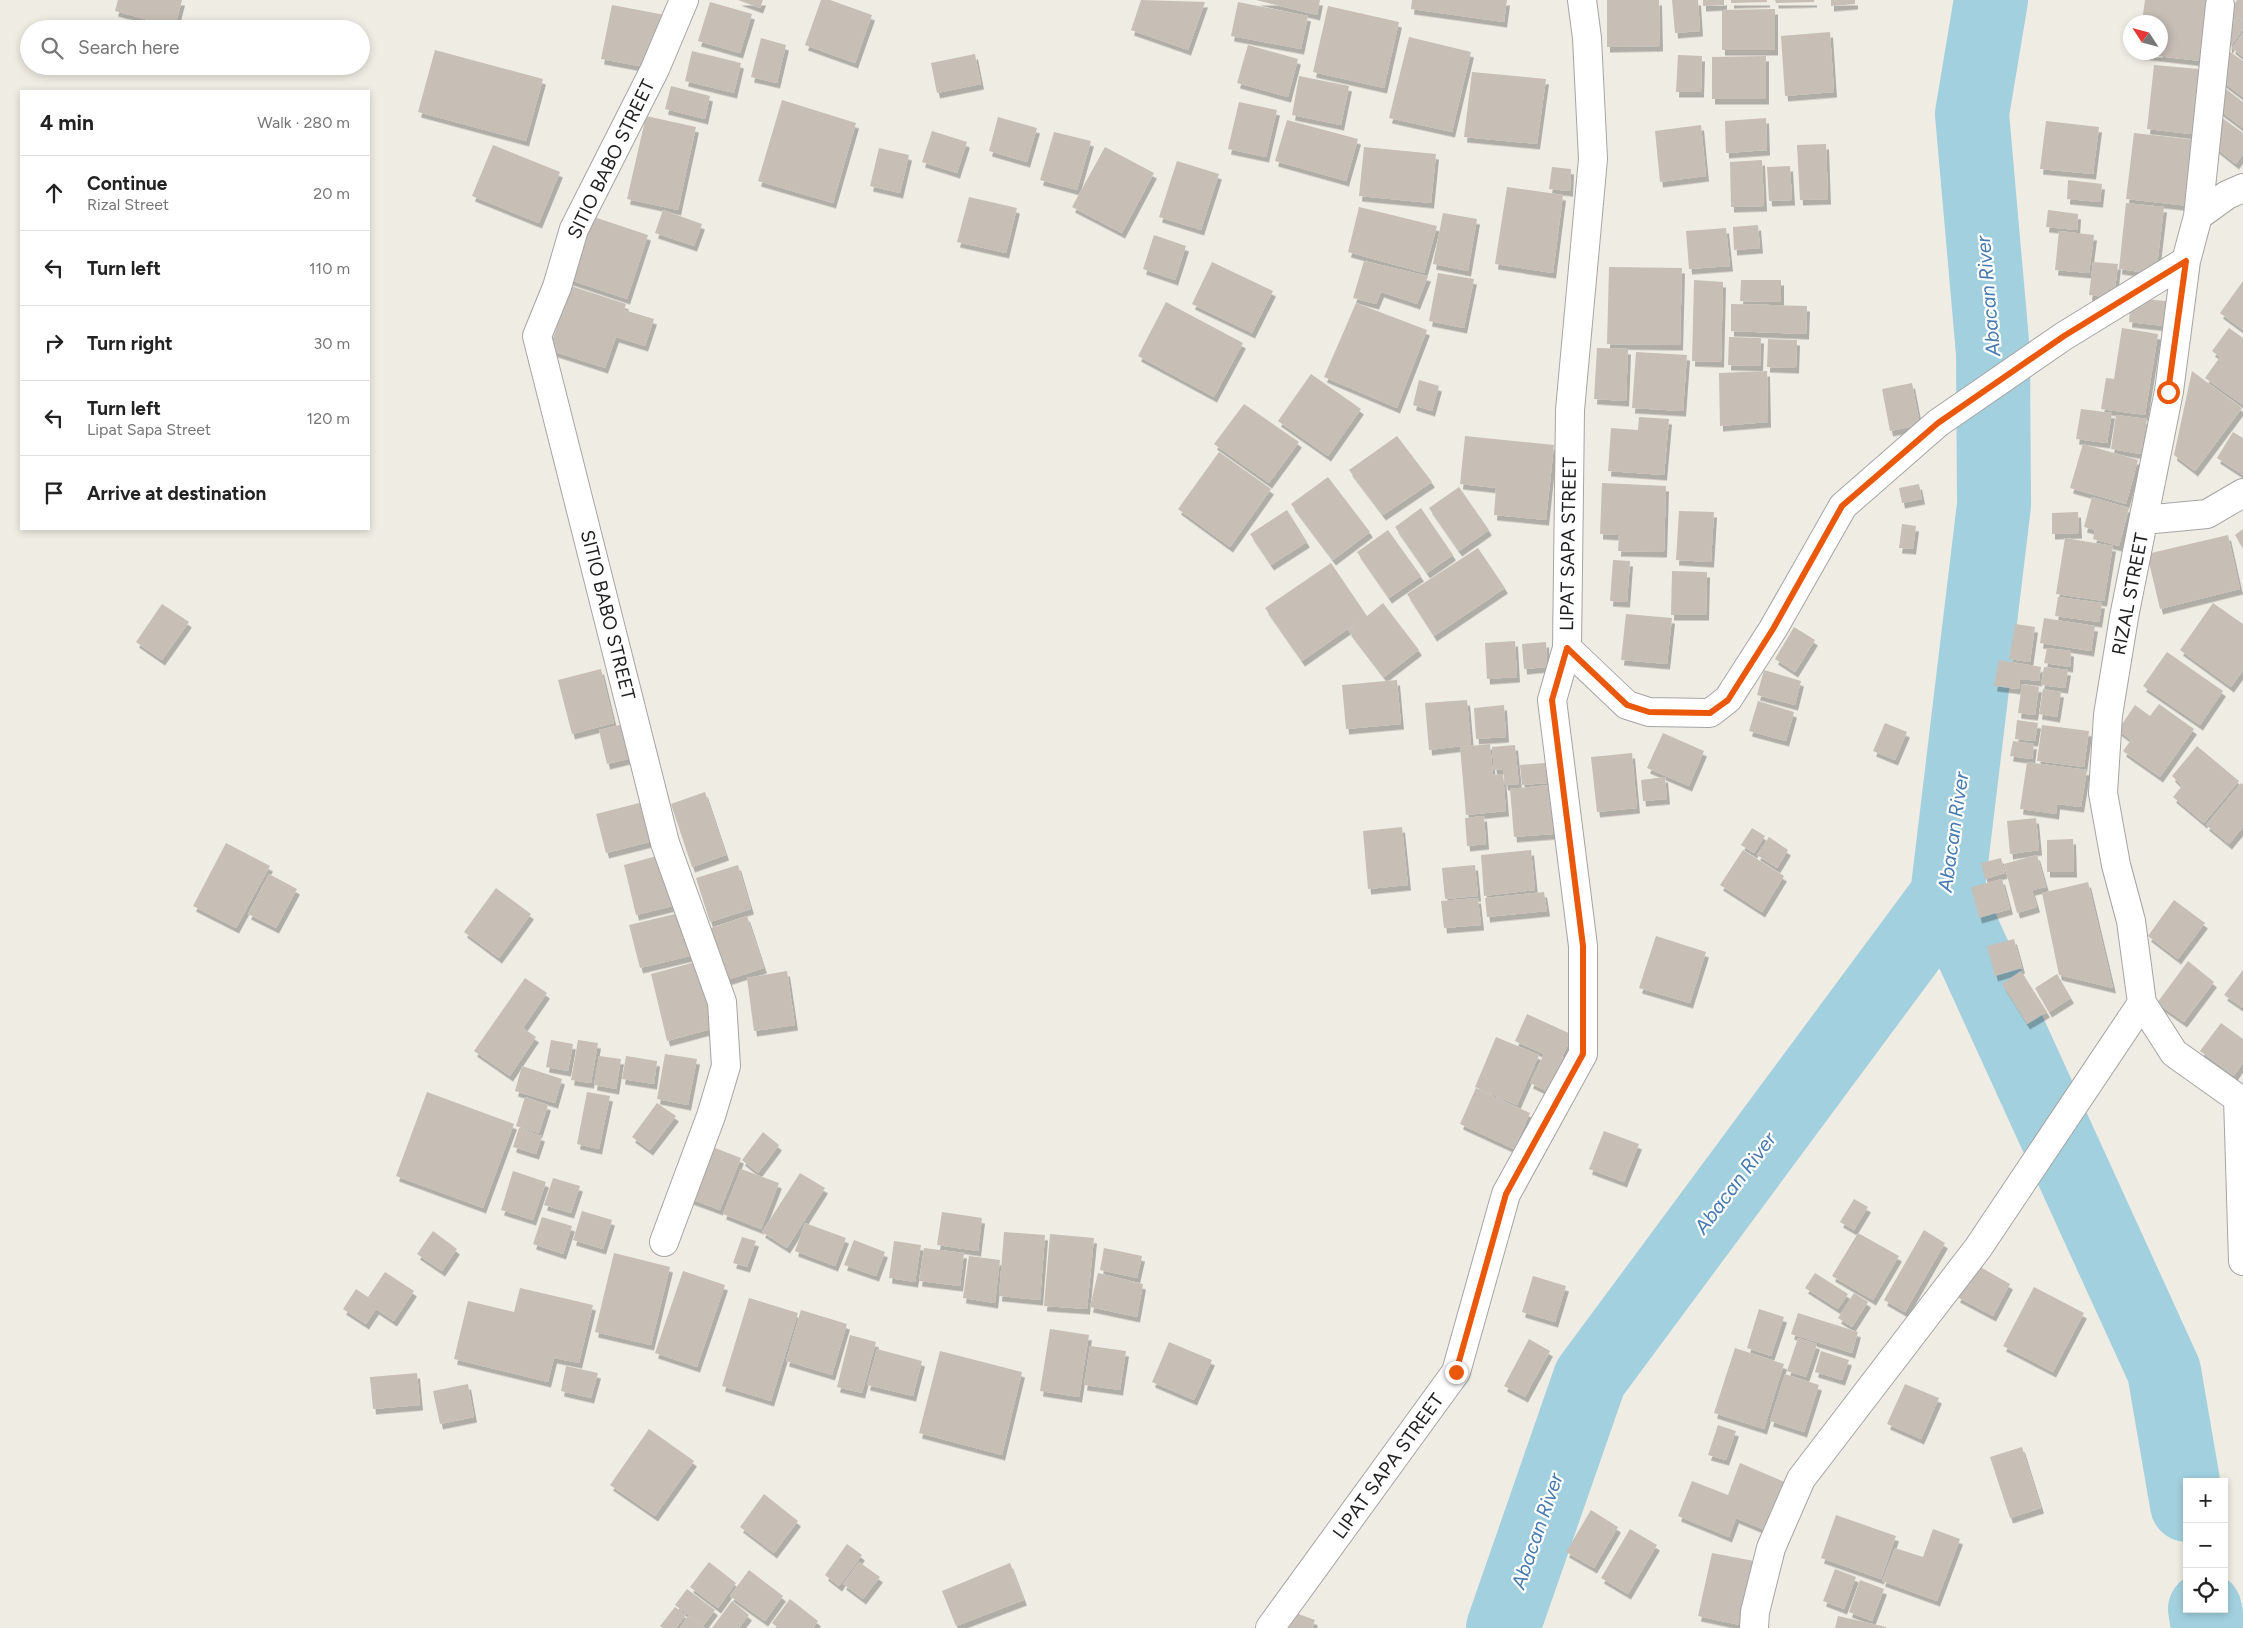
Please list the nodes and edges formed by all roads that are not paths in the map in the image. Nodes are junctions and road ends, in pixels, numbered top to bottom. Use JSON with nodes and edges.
{"nodes":[{"id":1,"x":684,"y":0,"type":"edge"},
{"id":2,"x":1582,"y":0,"type":"edge"},
{"id":3,"x":2220,"y":5,"type":"dead end"},
{"id":4,"x":2243,"y":188,"type":"edge"},
{"id":5,"x":2198,"y":216,"type":"junction"},
{"id":6,"x":2186,"y":261,"type":"junction"},
{"id":7,"x":2243,"y":493,"type":"edge"},
{"id":8,"x":2144,"y":520,"type":"junction"},
{"id":9,"x":1567,"y":648,"type":"junction"},
{"id":10,"x":2136,"y":1013,"type":"junction"},
{"id":11,"x":2240,"y":1100,"type":"edge"},
{"id":12,"x":664,"y":1242,"type":"dead end"},
{"id":13,"x":2243,"y":1261,"type":"edge"},
{"id":14,"x":1270,"y":1628,"type":"edge"},
{"id":15,"x":1754,"y":1628,"type":"edge"}],
"edges":[{"from":1,"to":12,"type":"street","name":"SITIO BABO STREET"},
{"from":2,"to":9,"type":"street","name":"LIPAT SAPA STREET"},
{"from":3,"to":5,"type":"street","name":"RIZAL STREET"},
{"from":4,"to":5,"type":"street"},
{"from":5,"to":6,"type":"street","name":"RIZAL STREET"},
{"from":6,"to":8,"type":"street","name":"RIZAL STREET"},
{"from":6,"to":9,"type":"street"},
{"from":7,"to":8,"type":"street"},
{"from":8,"to":10,"type":"street","name":"RIZAL STREET"},
{"from":9,"to":14,"type":"street","name":"LIPAT SAPA STREET"},
{"from":10,"to":11,"type":"street"},
{"from":10,"to":15,"type":"street"},
{"from":11,"to":13,"type":"street"}]}
